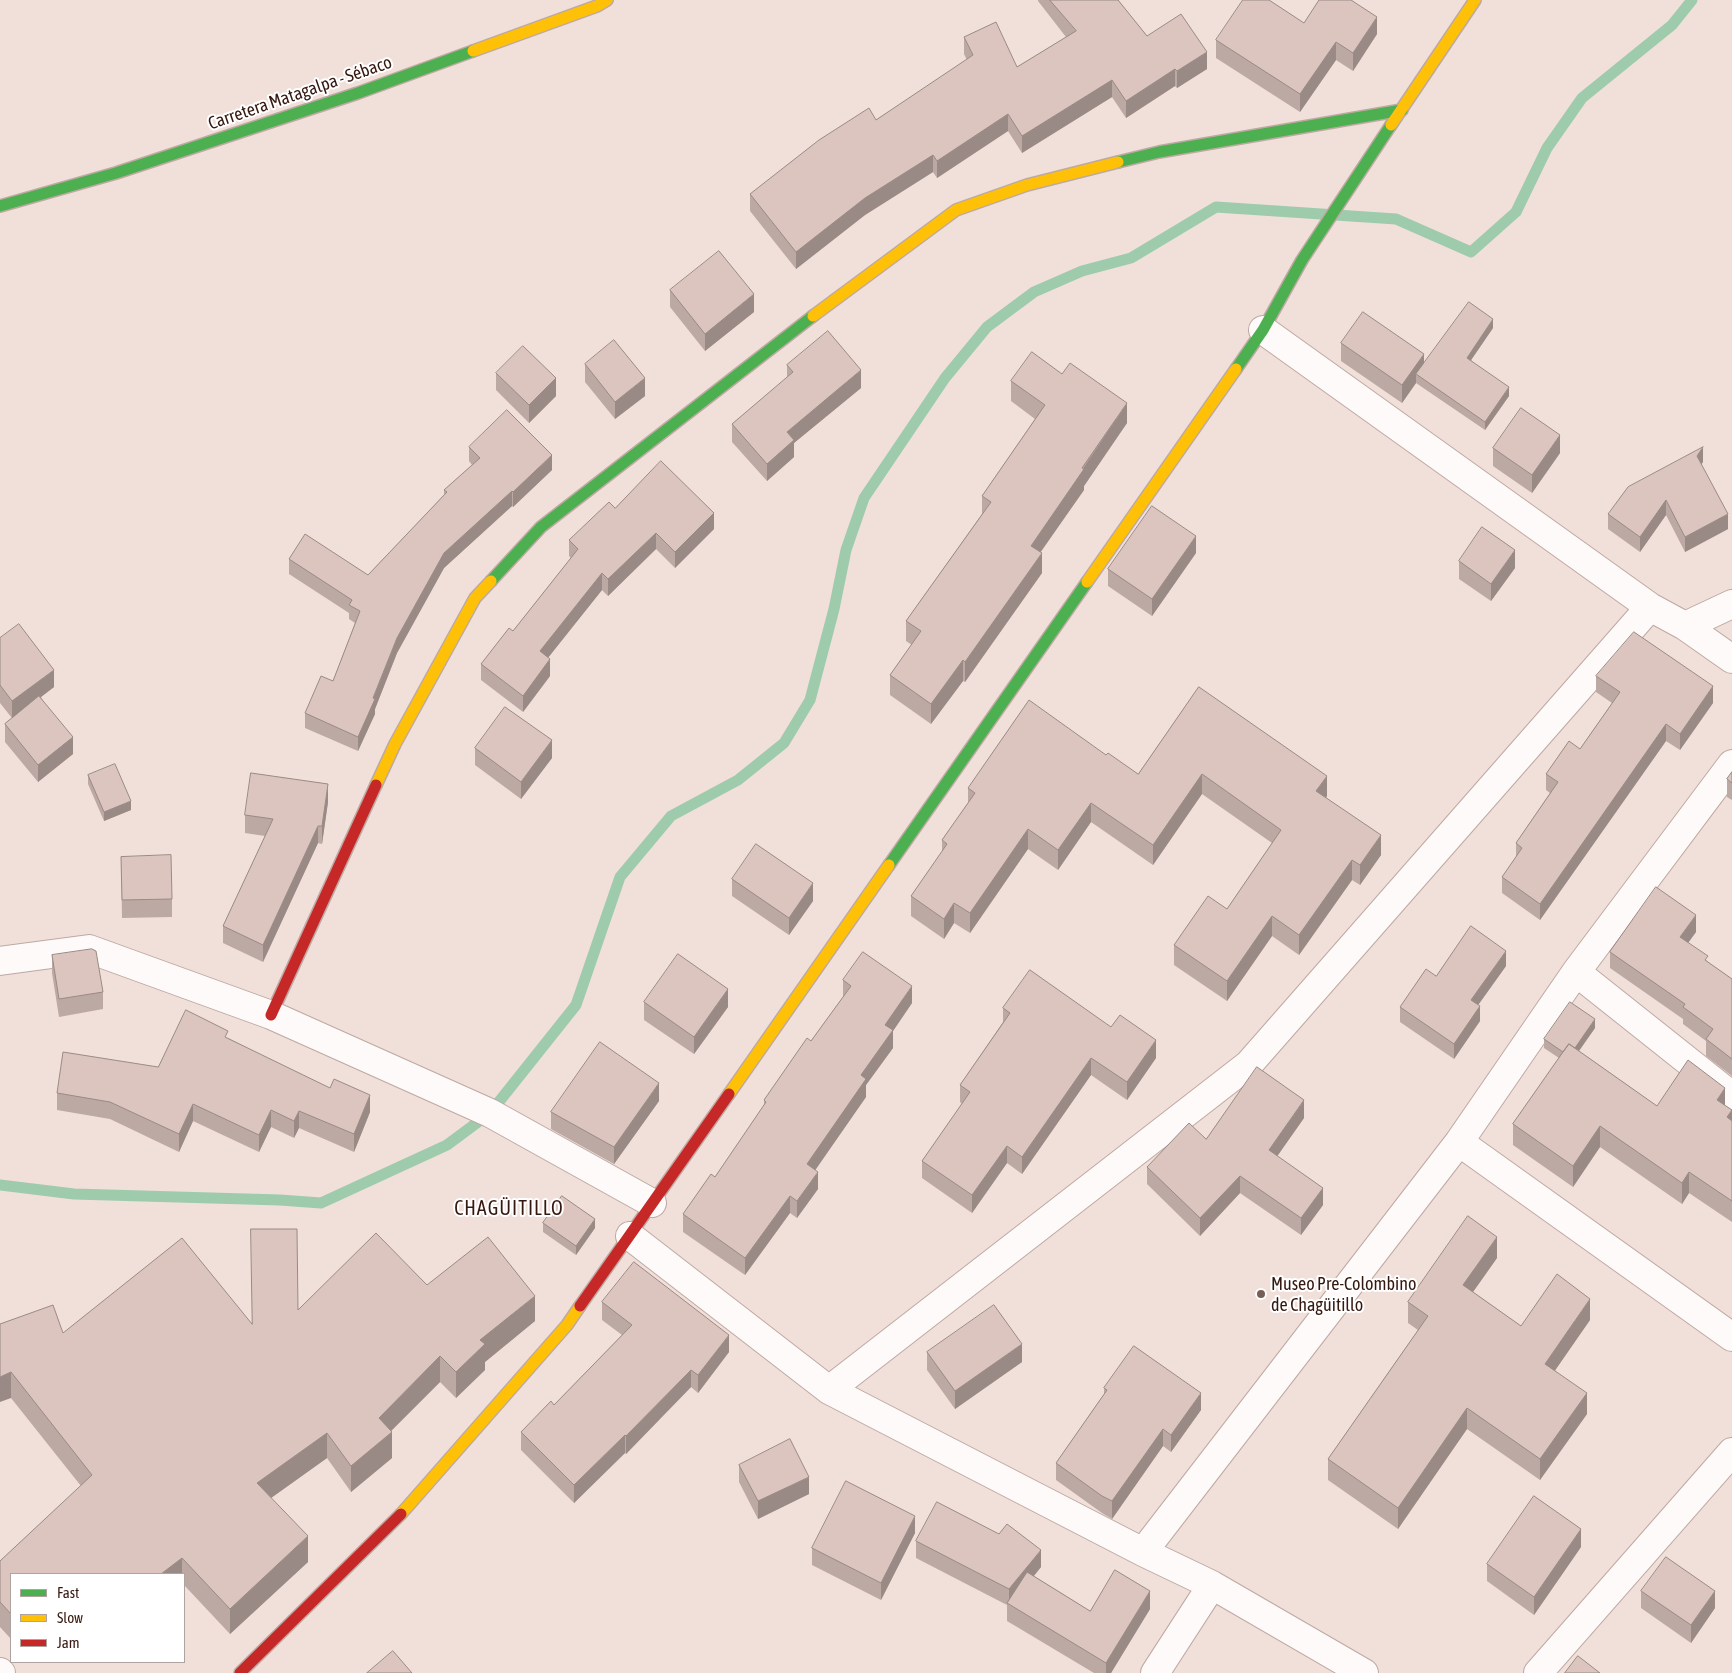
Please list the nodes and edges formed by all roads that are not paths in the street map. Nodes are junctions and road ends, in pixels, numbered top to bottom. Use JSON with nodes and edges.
{"nodes":[{"id":1,"x":607,"y":0,"type":"edge"},
{"id":2,"x":1474,"y":0,"type":"edge"},
{"id":3,"x":1402,"y":110,"type":"junction"},
{"id":4,"x":0,"y":206,"type":"edge"},
{"id":5,"x":1264,"y":330,"type":"junction"},
{"id":6,"x":1732,"y":604,"type":"edge"},
{"id":7,"x":1650,"y":607,"type":"junction"},
{"id":8,"x":1685,"y":626,"type":"junction"},
{"id":9,"x":1732,"y":659,"type":"edge"},
{"id":10,"x":1732,"y":764,"type":"edge"},
{"id":11,"x":0,"y":961,"type":"edge"},
{"id":12,"x":1576,"y":972,"type":"junction"},
{"id":13,"x":271,"y":1015,"type":"junction"},
{"id":14,"x":1732,"y":1096,"type":"edge"},
{"id":15,"x":1459,"y":1142,"type":"junction"},
{"id":16,"x":652,"y":1203,"type":"junction"},
{"id":17,"x":630,"y":1236,"type":"junction"},
{"id":18,"x":1732,"y":1337,"type":"edge"},
{"id":19,"x":829,"y":1390,"type":"junction"},
{"id":20,"x":1732,"y":1452,"type":"edge"},
{"id":21,"x":1143,"y":1552,"type":"junction"},
{"id":22,"x":1212,"y":1585,"type":"junction"},
{"id":23,"x":240,"y":1673,"type":"edge"},
{"id":24,"x":1155,"y":1673,"type":"edge"},
{"id":25,"x":1364,"y":1673,"type":"edge"},
{"id":26,"x":1538,"y":1673,"type":"edge"}],
"edges":[{"from":1,"to":4,"type":"street","name":"Carretera Matagalpa - Sébaco"},
{"from":2,"to":3,"type":"street"},
{"from":3,"to":5,"type":"street"},
{"from":3,"to":13,"type":"street"},
{"from":5,"to":7,"type":"street"},
{"from":5,"to":16,"type":"street"},
{"from":6,"to":8,"type":"street"},
{"from":7,"to":8,"type":"street"},
{"from":7,"to":19,"type":"street"},
{"from":8,"to":9,"type":"street"},
{"from":10,"to":12,"type":"street"},
{"from":11,"to":13,"type":"street"},
{"from":12,"to":14,"type":"street"},
{"from":12,"to":15,"type":"street"},
{"from":13,"to":16,"type":"street"},
{"from":15,"to":18,"type":"street"},
{"from":15,"to":21,"type":"street"},
{"from":16,"to":17,"type":"street"},
{"from":17,"to":19,"type":"street"},
{"from":17,"to":23,"type":"street"},
{"from":19,"to":21,"type":"street"},
{"from":20,"to":26,"type":"street"},
{"from":21,"to":22,"type":"street"},
{"from":22,"to":24,"type":"street"},
{"from":22,"to":25,"type":"street"}]}
